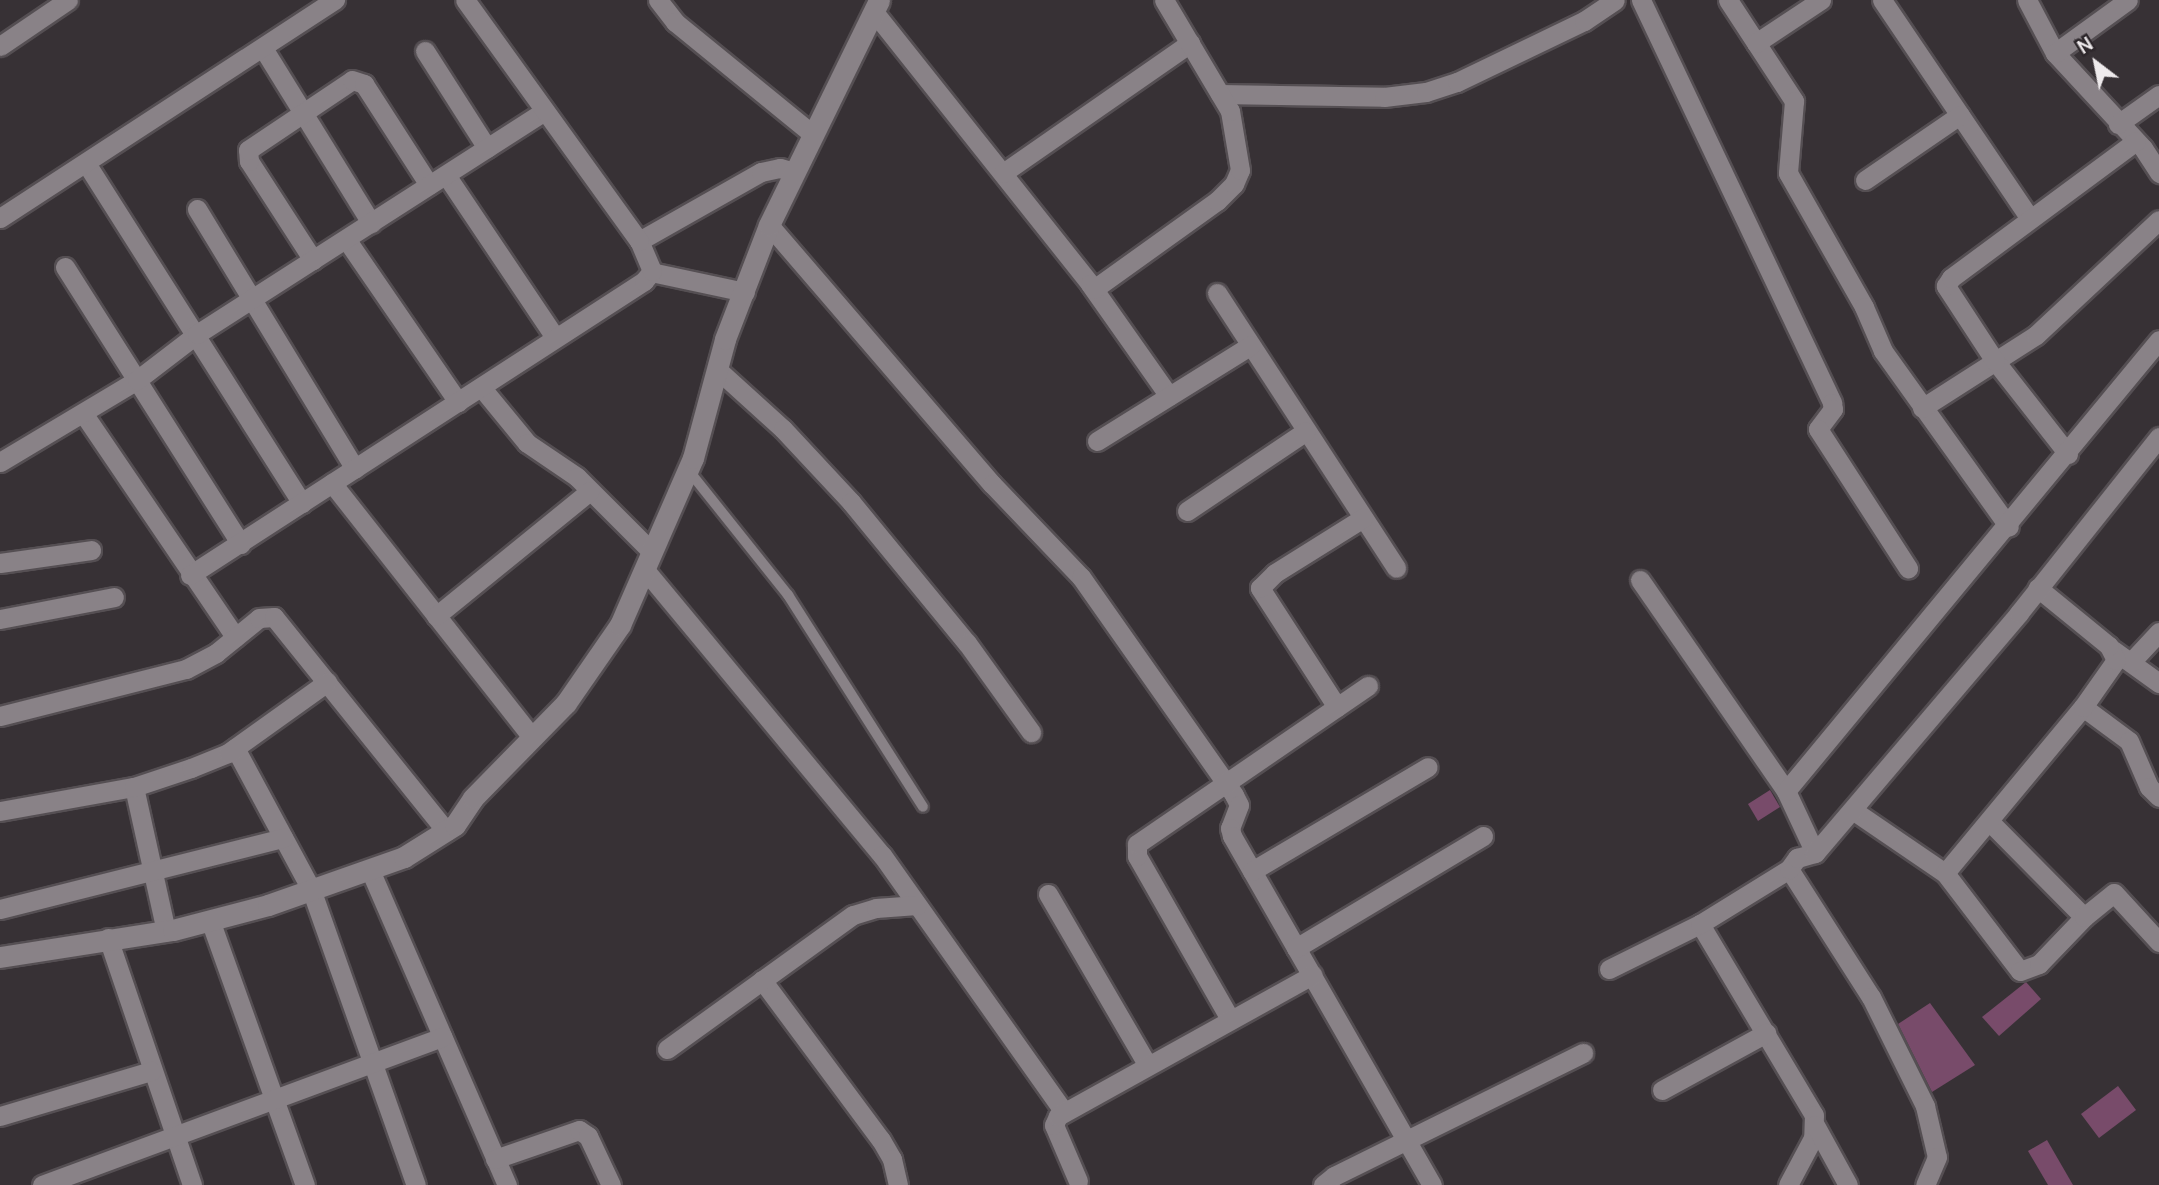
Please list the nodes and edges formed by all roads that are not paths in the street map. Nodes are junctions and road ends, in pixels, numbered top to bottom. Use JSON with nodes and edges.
{"nodes":[{"id":1,"x":68,"y":0,"type":"edge"},
{"id":2,"x":335,"y":0,"type":"edge"},
{"id":3,"x":466,"y":0,"type":"edge"},
{"id":4,"x":657,"y":0,"type":"edge"},
{"id":5,"x":1164,"y":0,"type":"edge"},
{"id":6,"x":1615,"y":0,"type":"edge"},
{"id":7,"x":1641,"y":0,"type":"edge"},
{"id":8,"x":1728,"y":0,"type":"edge"},
{"id":9,"x":1821,"y":0,"type":"edge"},
{"id":10,"x":1882,"y":0,"type":"edge"},
{"id":11,"x":2027,"y":0,"type":"edge"},
{"id":12,"x":2128,"y":0,"type":"edge"},
{"id":13,"x":876,"y":4,"type":"edge"},
{"id":14,"x":1189,"y":43,"type":"junction"},
{"id":15,"x":1756,"y":43,"type":"junction"},
{"id":16,"x":0,"y":46,"type":"edge"},
{"id":17,"x":262,"y":48,"type":"junction"},
{"id":18,"x":425,"y":51,"type":"dead end"},
{"id":19,"x":2055,"y":53,"type":"junction"},
{"id":20,"x":1220,"y":94,"type":"junction"},
{"id":21,"x":2159,"y":95,"type":"edge"},
{"id":22,"x":545,"y":111,"type":"junction"},
{"id":23,"x":302,"y":112,"type":"junction"},
{"id":24,"x":1960,"y":116,"type":"junction"},
{"id":25,"x":2118,"y":124,"type":"junction"},
{"id":26,"x":811,"y":133,"type":"junction"},
{"id":27,"x":2136,"y":141,"type":"junction"},
{"id":28,"x":487,"y":148,"type":"junction"},
{"id":29,"x":86,"y":163,"type":"junction"},
{"id":30,"x":794,"y":172,"type":"junction"},
{"id":31,"x":1003,"y":173,"type":"junction"},
{"id":32,"x":2159,"y":173,"type":"edge"},
{"id":33,"x":446,"y":175,"type":"junction"},
{"id":34,"x":1864,"y":180,"type":"dead end"},
{"id":35,"x":429,"y":185,"type":"junction"},
{"id":36,"x":197,"y":209,"type":"dead end"},
{"id":37,"x":0,"y":218,"type":"edge"},
{"id":38,"x":2030,"y":219,"type":"junction"},
{"id":39,"x":2159,"y":220,"type":"edge"},
{"id":40,"x":371,"y":223,"type":"junction"},
{"id":41,"x":769,"y":225,"type":"junction"},
{"id":42,"x":346,"y":239,"type":"junction"},
{"id":43,"x":639,"y":241,"type":"junction"},
{"id":44,"x":313,"y":260,"type":"junction"},
{"id":45,"x":65,"y":267,"type":"dead end"},
{"id":46,"x":651,"y":272,"type":"junction"},
{"id":47,"x":1094,"y":289,"type":"junction"},
{"id":48,"x":745,"y":292,"type":"junction"},
{"id":49,"x":1217,"y":293,"type":"dead end"},
{"id":50,"x":251,"y":299,"type":"junction"},
{"id":51,"x":197,"y":334,"type":"junction"},
{"id":52,"x":555,"y":337,"type":"junction"},
{"id":53,"x":2159,"y":340,"type":"edge"},
{"id":54,"x":1251,"y":345,"type":"junction"},
{"id":55,"x":1995,"y":361,"type":"junction"},
{"id":56,"x":719,"y":371,"type":"junction"},
{"id":57,"x":137,"y":380,"type":"junction"},
{"id":58,"x":481,"y":387,"type":"junction"},
{"id":59,"x":1169,"y":396,"type":"junction"},
{"id":60,"x":458,"y":402,"type":"junction"},
{"id":61,"x":1922,"y":408,"type":"junction"},
{"id":62,"x":83,"y":413,"type":"junction"},
{"id":63,"x":1306,"y":431,"type":"junction"},
{"id":64,"x":2159,"y":438,"type":"edge"},
{"id":65,"x":1097,"y":441,"type":"dead end"},
{"id":66,"x":2067,"y":454,"type":"junction"},
{"id":67,"x":0,"y":462,"type":"edge"},
{"id":68,"x":355,"y":469,"type":"junction"},
{"id":69,"x":688,"y":470,"type":"junction"},
{"id":70,"x":332,"y":483,"type":"junction"},
{"id":71,"x":590,"y":491,"type":"junction"},
{"id":72,"x":302,"y":503,"type":"junction"},
{"id":73,"x":1187,"y":511,"type":"dead end"},
{"id":74,"x":1363,"y":517,"type":"junction"},
{"id":75,"x":2009,"y":527,"type":"junction"},
{"id":76,"x":241,"y":544,"type":"junction"},
{"id":77,"x":91,"y":550,"type":"dead end"},
{"id":78,"x":648,"y":561,"type":"junction"},
{"id":79,"x":0,"y":563,"type":"edge"},
{"id":80,"x":1396,"y":568,"type":"dead end"},
{"id":81,"x":1908,"y":568,"type":"dead end"},
{"id":82,"x":190,"y":575,"type":"junction"},
{"id":83,"x":1640,"y":580,"type":"dead end"},
{"id":84,"x":2038,"y":588,"type":"junction"},
{"id":85,"x":114,"y":597,"type":"dead end"},
{"id":86,"x":436,"y":616,"type":"junction"},
{"id":87,"x":0,"y":620,"type":"edge"},
{"id":88,"x":2159,"y":632,"type":"edge"},
{"id":89,"x":235,"y":638,"type":"junction"},
{"id":90,"x":2113,"y":650,"type":"junction"},
{"id":91,"x":2131,"y":662,"type":"junction"},
{"id":92,"x":327,"y":682,"type":"junction"},
{"id":93,"x":2159,"y":683,"type":"edge"},
{"id":94,"x":1367,"y":686,"type":"dead end"},
{"id":95,"x":1337,"y":707,"type":"junction"},
{"id":96,"x":2083,"y":707,"type":"junction"},
{"id":97,"x":0,"y":716,"type":"edge"},
{"id":98,"x":1031,"y":732,"type":"dead end"},
{"id":99,"x":532,"y":737,"type":"junction"},
{"id":100,"x":235,"y":748,"type":"junction"},
{"id":101,"x":1428,"y":767,"type":"dead end"},
{"id":102,"x":1224,"y":782,"type":"junction"},
{"id":103,"x":134,"y":788,"type":"junction"},
{"id":104,"x":1786,"y":791,"type":"junction"},
{"id":105,"x":2159,"y":797,"type":"edge"},
{"id":106,"x":923,"y":807,"type":"dead end"},
{"id":107,"x":0,"y":811,"type":"edge"},
{"id":108,"x":1854,"y":811,"type":"junction"},
{"id":109,"x":1989,"y":821,"type":"junction"},
{"id":110,"x":446,"y":831,"type":"junction"},
{"id":111,"x":1483,"y":836,"type":"dead end"},
{"id":112,"x":283,"y":838,"type":"junction"},
{"id":113,"x":1815,"y":853,"type":"junction"},
{"id":114,"x":1789,"y":869,"type":"junction"},
{"id":115,"x":370,"y":870,"type":"junction"},
{"id":116,"x":1252,"y":871,"type":"junction"},
{"id":117,"x":155,"y":872,"type":"junction"},
{"id":118,"x":1945,"y":873,"type":"junction"},
{"id":119,"x":311,"y":889,"type":"junction"},
{"id":120,"x":1048,"y":894,"type":"dead end"},
{"id":121,"x":917,"y":905,"type":"junction"},
{"id":122,"x":0,"y":909,"type":"edge"},
{"id":123,"x":2084,"y":917,"type":"junction"},
{"id":124,"x":210,"y":920,"type":"junction"},
{"id":125,"x":1700,"y":925,"type":"junction"},
{"id":126,"x":166,"y":931,"type":"junction"},
{"id":127,"x":108,"y":938,"type":"junction"},
{"id":128,"x":2159,"y":942,"type":"edge"},
{"id":129,"x":1296,"y":948,"type":"junction"},
{"id":130,"x":0,"y":957,"type":"edge"},
{"id":131,"x":1609,"y":969,"type":"dead end"},
{"id":132,"x":1312,"y":975,"type":"junction"},
{"id":133,"x":762,"y":981,"type":"junction"},
{"id":134,"x":1230,"y":1019,"type":"junction"},
{"id":135,"x":1766,"y":1033,"type":"junction"},
{"id":136,"x":443,"y":1037,"type":"junction"},
{"id":137,"x":667,"y":1049,"type":"dead end"},
{"id":138,"x":1583,"y":1053,"type":"dead end"},
{"id":139,"x":374,"y":1062,"type":"junction"},
{"id":140,"x":1147,"y":1064,"type":"junction"},
{"id":141,"x":151,"y":1071,"type":"junction"},
{"id":142,"x":1662,"y":1090,"type":"dead end"},
{"id":143,"x":273,"y":1100,"type":"junction"},
{"id":144,"x":1064,"y":1112,"type":"junction"},
{"id":145,"x":0,"y":1116,"type":"edge"},
{"id":146,"x":1815,"y":1125,"type":"junction"},
{"id":147,"x":172,"y":1137,"type":"junction"},
{"id":148,"x":1406,"y":1139,"type":"junction"},
{"id":149,"x":495,"y":1158,"type":"junction"},
{"id":150,"x":70,"y":1180,"type":"edge"},
{"id":151,"x":1078,"y":1181,"type":"dead end"},
{"id":152,"x":895,"y":1184,"type":"edge"},
{"id":153,"x":42,"y":1185,"type":"edge"},
{"id":154,"x":192,"y":1185,"type":"edge"},
{"id":155,"x":305,"y":1185,"type":"edge"},
{"id":156,"x":416,"y":1185,"type":"edge"},
{"id":157,"x":506,"y":1185,"type":"edge"},
{"id":158,"x":611,"y":1185,"type":"edge"},
{"id":159,"x":1323,"y":1185,"type":"edge"},
{"id":160,"x":1432,"y":1185,"type":"edge"},
{"id":161,"x":1788,"y":1185,"type":"edge"},
{"id":162,"x":1848,"y":1185,"type":"edge"},
{"id":163,"x":1925,"y":1185,"type":"edge"}],
"edges":[{"from":1,"to":16,"type":"street"},
{"from":2,"to":17,"type":"street"},
{"from":3,"to":22,"type":"street"},
{"from":4,"to":26,"type":"street"},
{"from":5,"to":14,"type":"street"},
{"from":6,"to":20,"type":"street"},
{"from":7,"to":81,"type":"street"},
{"from":8,"to":15,"type":"street"},
{"from":9,"to":15,"type":"street"},
{"from":10,"to":24,"type":"street"},
{"from":11,"to":19,"type":"street"},
{"from":12,"to":19,"type":"street"},
{"from":13,"to":26,"type":"street"},
{"from":13,"to":31,"type":"street"},
{"from":14,"to":20,"type":"street"},
{"from":14,"to":31,"type":"street"},
{"from":15,"to":61,"type":"street"},
{"from":17,"to":23,"type":"street"},
{"from":17,"to":29,"type":"street"},
{"from":18,"to":28,"type":"street"},
{"from":19,"to":25,"type":"street"},
{"from":20,"to":47,"type":"street"},
{"from":21,"to":25,"type":"street"},
{"from":22,"to":28,"type":"street"},
{"from":22,"to":43,"type":"street"},
{"from":23,"to":35,"type":"street"},
{"from":23,"to":40,"type":"street"},
{"from":23,"to":44,"type":"street"},
{"from":24,"to":34,"type":"street"},
{"from":24,"to":38,"type":"street"},
{"from":25,"to":27,"type":"street"},
{"from":26,"to":30,"type":"street"},
{"from":27,"to":32,"type":"street"},
{"from":27,"to":38,"type":"street"},
{"from":28,"to":33,"type":"street"},
{"from":29,"to":37,"type":"street"},
{"from":29,"to":51,"type":"street"},
{"from":30,"to":41,"type":"street"},
{"from":30,"to":43,"type":"street"},
{"from":31,"to":47,"type":"street"},
{"from":33,"to":35,"type":"street"},
{"from":33,"to":52,"type":"street"},
{"from":35,"to":40,"type":"street"},
{"from":36,"to":50,"type":"street"},
{"from":38,"to":55,"type":"street"},
{"from":39,"to":55,"type":"street"},
{"from":40,"to":42,"type":"street"},
{"from":41,"to":48,"type":"street"},
{"from":41,"to":102,"type":"street"},
{"from":42,"to":44,"type":"street"},
{"from":42,"to":60,"type":"street"},
{"from":43,"to":46,"type":"street"},
{"from":44,"to":50,"type":"street"},
{"from":45,"to":57,"type":"street"},
{"from":46,"to":48,"type":"street"},
{"from":46,"to":52,"type":"street"},
{"from":47,"to":59,"type":"street"},
{"from":48,"to":56,"type":"street"},
{"from":49,"to":54,"type":"street"},
{"from":50,"to":51,"type":"street"},
{"from":50,"to":68,"type":"street"},
{"from":51,"to":57,"type":"street"},
{"from":51,"to":72,"type":"street"},
{"from":52,"to":58,"type":"street"},
{"from":53,"to":66,"type":"street"},
{"from":54,"to":59,"type":"street"},
{"from":54,"to":63,"type":"street"},
{"from":55,"to":61,"type":"street"},
{"from":55,"to":66,"type":"street"},
{"from":56,"to":69,"type":"street"},
{"from":56,"to":98,"type":"street"},
{"from":57,"to":62,"type":"street"},
{"from":57,"to":76,"type":"street"},
{"from":58,"to":60,"type":"street"},
{"from":58,"to":71,"type":"street"},
{"from":59,"to":65,"type":"street"},
{"from":60,"to":68,"type":"street"},
{"from":61,"to":75,"type":"street"},
{"from":62,"to":67,"type":"street"},
{"from":62,"to":82,"type":"street"},
{"from":63,"to":73,"type":"street"},
{"from":63,"to":74,"type":"street"},
{"from":64,"to":84,"type":"street"},
{"from":66,"to":75,"type":"street"},
{"from":68,"to":70,"type":"street"},
{"from":69,"to":78,"type":"street"},
{"from":69,"to":106,"type":"lane"},
{"from":70,"to":72,"type":"street"},
{"from":70,"to":86,"type":"street"},
{"from":71,"to":78,"type":"street"},
{"from":71,"to":86,"type":"street"},
{"from":72,"to":76,"type":"street"},
{"from":74,"to":80,"type":"street"},
{"from":74,"to":95,"type":"street"},
{"from":75,"to":104,"type":"street"},
{"from":76,"to":82,"type":"street"},
{"from":77,"to":79,"type":"street"},
{"from":78,"to":99,"type":"street"},
{"from":78,"to":121,"type":"street"},
{"from":82,"to":89,"type":"street"},
{"from":83,"to":104,"type":"street"},
{"from":84,"to":90,"type":"street"},
{"from":84,"to":108,"type":"street"},
{"from":85,"to":87,"type":"street"},
{"from":86,"to":99,"type":"street"},
{"from":88,"to":91,"type":"street"},
{"from":89,"to":92,"type":"street"},
{"from":89,"to":97,"type":"street"},
{"from":90,"to":91,"type":"street"},
{"from":90,"to":96,"type":"street"},
{"from":91,"to":93,"type":"street"},
{"from":92,"to":100,"type":"street"},
{"from":92,"to":110,"type":"street"},
{"from":94,"to":95,"type":"street"},
{"from":95,"to":102,"type":"street"},
{"from":96,"to":105,"type":"street"},
{"from":96,"to":109,"type":"street"},
{"from":99,"to":110,"type":"street"},
{"from":100,"to":103,"type":"street"},
{"from":100,"to":112,"type":"street"},
{"from":101,"to":116,"type":"street"},
{"from":102,"to":116,"type":"street"},
{"from":102,"to":134,"type":"street"},
{"from":103,"to":107,"type":"street"},
{"from":103,"to":117,"type":"street"},
{"from":104,"to":113,"type":"street"},
{"from":108,"to":113,"type":"street"},
{"from":108,"to":118,"type":"street"},
{"from":109,"to":118,"type":"street"},
{"from":109,"to":123,"type":"street"},
{"from":110,"to":115,"type":"street"},
{"from":111,"to":129,"type":"street"},
{"from":112,"to":117,"type":"street"},
{"from":112,"to":119,"type":"street"},
{"from":113,"to":114,"type":"street"},
{"from":114,"to":125,"type":"street"},
{"from":114,"to":163,"type":"street"},
{"from":115,"to":119,"type":"street"},
{"from":115,"to":136,"type":"street"},
{"from":116,"to":129,"type":"street"},
{"from":117,"to":122,"type":"street"},
{"from":117,"to":126,"type":"street"},
{"from":118,"to":123,"type":"street"},
{"from":119,"to":124,"type":"street"},
{"from":119,"to":139,"type":"street"},
{"from":120,"to":140,"type":"street"},
{"from":121,"to":133,"type":"street"},
{"from":121,"to":144,"type":"street"},
{"from":123,"to":128,"type":"street"},
{"from":124,"to":126,"type":"street"},
{"from":124,"to":143,"type":"street"},
{"from":125,"to":131,"type":"street"},
{"from":125,"to":135,"type":"street"},
{"from":126,"to":127,"type":"street"},
{"from":127,"to":130,"type":"street"},
{"from":127,"to":141,"type":"street"},
{"from":129,"to":132,"type":"street"},
{"from":132,"to":134,"type":"street"},
{"from":132,"to":148,"type":"street"},
{"from":133,"to":137,"type":"street"},
{"from":133,"to":152,"type":"street"},
{"from":134,"to":140,"type":"street"},
{"from":135,"to":142,"type":"street"},
{"from":135,"to":146,"type":"street"},
{"from":136,"to":139,"type":"street"},
{"from":136,"to":149,"type":"street"},
{"from":138,"to":148,"type":"street"},
{"from":139,"to":143,"type":"street"},
{"from":139,"to":156,"type":"street"},
{"from":140,"to":144,"type":"street"},
{"from":141,"to":145,"type":"street"},
{"from":141,"to":147,"type":"street"},
{"from":143,"to":147,"type":"street"},
{"from":143,"to":155,"type":"street"},
{"from":144,"to":151,"type":"street"},
{"from":146,"to":161,"type":"street"},
{"from":146,"to":162,"type":"street"},
{"from":147,"to":150,"type":"street"},
{"from":147,"to":154,"type":"street"},
{"from":148,"to":159,"type":"street"},
{"from":148,"to":160,"type":"street"},
{"from":149,"to":157,"type":"street"},
{"from":149,"to":158,"type":"street"},
{"from":150,"to":153,"type":"street"}]}
